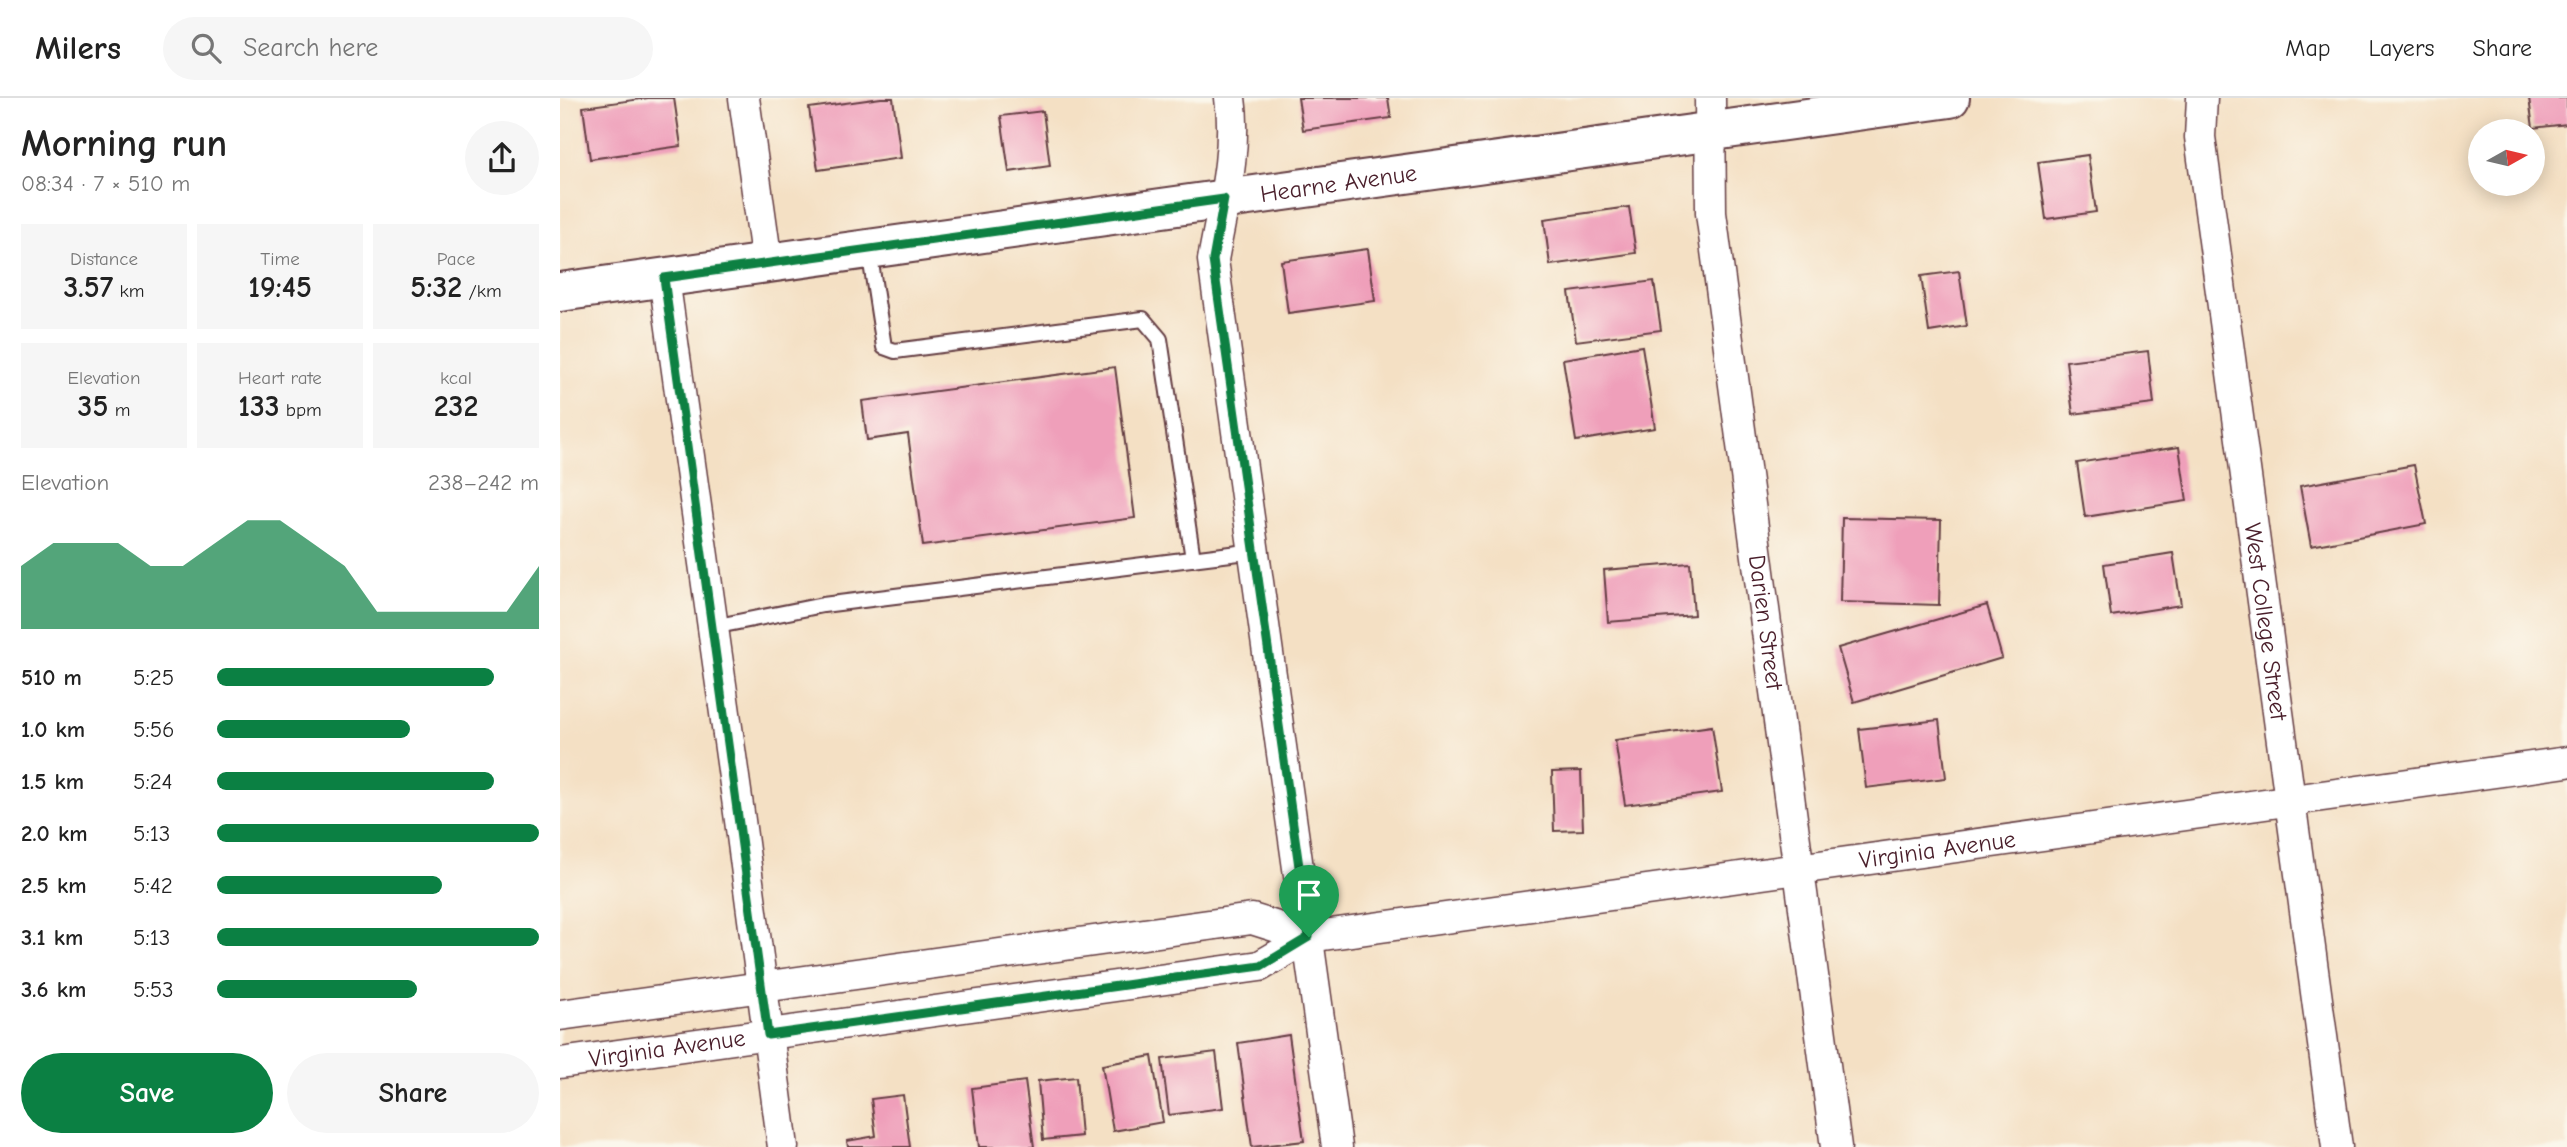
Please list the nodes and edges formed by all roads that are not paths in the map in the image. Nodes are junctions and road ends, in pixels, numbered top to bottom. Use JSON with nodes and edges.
{"nodes":[{"id":1,"x":744,"y":98,"type":"edge"},
{"id":2,"x":1230,"y":98,"type":"edge"},
{"id":3,"x":1950,"y":98,"type":"edge"},
{"id":4,"x":2202,"y":98,"type":"edge"},
{"id":5,"x":1709,"y":115,"type":"edge"},
{"id":6,"x":1224,"y":199,"type":"junction"},
{"id":7,"x":869,"y":249,"type":"junction"},
{"id":8,"x":767,"y":263,"type":"junction"},
{"id":9,"x":664,"y":278,"type":"junction"},
{"id":10,"x":560,"y":292,"type":"edge"},
{"id":11,"x":1255,"y":551,"type":"junction"},
{"id":12,"x":1193,"y":559,"type":"junction"},
{"id":13,"x":713,"y":627,"type":"junction"},
{"id":14,"x":2567,"y":762,"type":"edge"},
{"id":15,"x":2289,"y":800,"type":"junction"},
{"id":16,"x":1798,"y":869,"type":"junction"},
{"id":17,"x":1309,"y":937,"type":"junction"},
{"id":18,"x":762,"y":988,"type":"junction"},
{"id":19,"x":560,"y":1016,"type":"edge"},
{"id":20,"x":768,"y":1035,"type":"junction"},
{"id":21,"x":560,"y":1063,"type":"edge"},
{"id":22,"x":783,"y":1147,"type":"edge"},
{"id":23,"x":1337,"y":1147,"type":"edge"},
{"id":24,"x":1836,"y":1147,"type":"edge"},
{"id":25,"x":2337,"y":1147,"type":"edge"}],
"edges":[{"from":1,"to":8,"type":"street"},
{"from":2,"to":6,"type":"street"},
{"from":3,"to":5,"type":"main road","name":"Hearne Avenue"},
{"from":4,"to":15,"type":"street","name":"West College Street"},
{"from":5,"to":6,"type":"main road","name":"Hearne Avenue"},
{"from":5,"to":16,"type":"street","name":"Darien Street"},
{"from":6,"to":7,"type":"main road","name":"Hearne Avenue"},
{"from":6,"to":11,"type":"street"},
{"from":7,"to":8,"type":"main road","name":"Hearne Avenue"},
{"from":7,"to":12,"type":"lane"},
{"from":8,"to":9,"type":"main road","name":"Hearne Avenue"},
{"from":9,"to":10,"type":"main road","name":"Hearne Avenue"},
{"from":9,"to":13,"type":"street"},
{"from":11,"to":12,"type":"lane"},
{"from":11,"to":17,"type":"street"},
{"from":12,"to":13,"type":"lane"},
{"from":13,"to":18,"type":"street"},
{"from":14,"to":15,"type":"street","name":"Virginia Avenue"},
{"from":15,"to":16,"type":"street","name":"Virginia Avenue"},
{"from":15,"to":25,"type":"street","name":"West College Street"},
{"from":16,"to":17,"type":"street","name":"Virginia Avenue"},
{"from":16,"to":24,"type":"street","name":"Darien Street"},
{"from":17,"to":18,"type":"street","name":"Virginia Avenue"},
{"from":17,"to":20,"type":"street","name":"Virginia Avenue"},
{"from":17,"to":23,"type":"street"},
{"from":18,"to":19,"type":"street","name":"Virginia Avenue"},
{"from":18,"to":20,"type":"street"},
{"from":20,"to":21,"type":"street","name":"Virginia Avenue"},
{"from":20,"to":22,"type":"street"}]}
